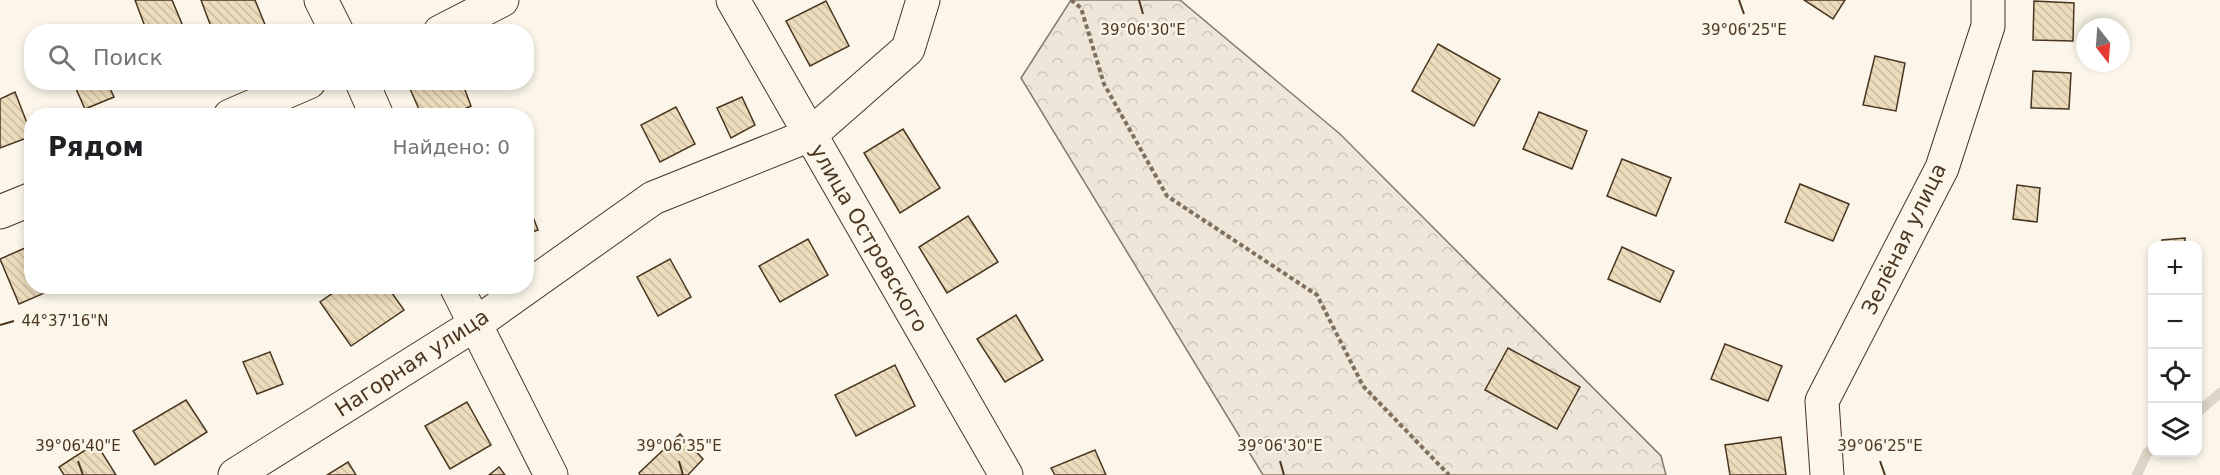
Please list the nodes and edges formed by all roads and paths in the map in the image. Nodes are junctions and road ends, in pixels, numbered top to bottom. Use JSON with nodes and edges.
{"nodes":[{"id":1,"x":321,"y":0,"type":"edge"},
{"id":2,"x":502,"y":0,"type":"edge"},
{"id":3,"x":733,"y":0,"type":"edge"},
{"id":4,"x":923,"y":0,"type":"edge"},
{"id":5,"x":1071,"y":0,"type":"edge"},
{"id":6,"x":1988,"y":0,"type":"edge"},
{"id":7,"x":333,"y":24,"type":"edge"},
{"id":8,"x":456,"y":24,"type":"edge"},
{"id":9,"x":290,"y":90,"type":"edge"},
{"id":10,"x":366,"y":90,"type":"edge"},
{"id":11,"x":249,"y":108,"type":"edge"},
{"id":12,"x":373,"y":108,"type":"edge"},
{"id":13,"x":810,"y":135,"type":"junction"},
{"id":14,"x":24,"y":202,"type":"edge"},
{"id":15,"x":0,"y":212,"type":"edge"},
{"id":16,"x":534,"y":282,"type":"edge"},
{"id":17,"x":460,"y":294,"type":"edge"},
{"id":18,"x":518,"y":294,"type":"edge"},
{"id":19,"x":474,"y":325,"type":"junction"},
{"id":20,"x":235,"y":475,"type":"edge"},
{"id":21,"x":551,"y":475,"type":"edge"},
{"id":22,"x":1006,"y":475,"type":"edge"},
{"id":23,"x":1449,"y":475,"type":"edge"},
{"id":24,"x":1827,"y":475,"type":"edge"}],
"edges":[{"from":1,"to":7,"type":"street"},
{"from":2,"to":8,"type":"street"},
{"from":3,"to":13,"type":"street","name":"улица Островского"},
{"from":4,"to":13,"type":"street"},
{"from":5,"to":23,"type":"path"},
{"from":6,"to":24,"type":"street","name":"Зелёная улица"},
{"from":9,"to":11,"type":"street"},
{"from":10,"to":12,"type":"street"},
{"from":13,"to":16,"type":"street","name":"Нагорная улица"},
{"from":13,"to":22,"type":"street","name":"улица Островского"},
{"from":14,"to":15,"type":"street"},
{"from":17,"to":19,"type":"street"},
{"from":18,"to":19,"type":"street","name":"Нагорная улица"},
{"from":19,"to":20,"type":"street","name":"Нагорная улица"},
{"from":19,"to":21,"type":"street"}]}
